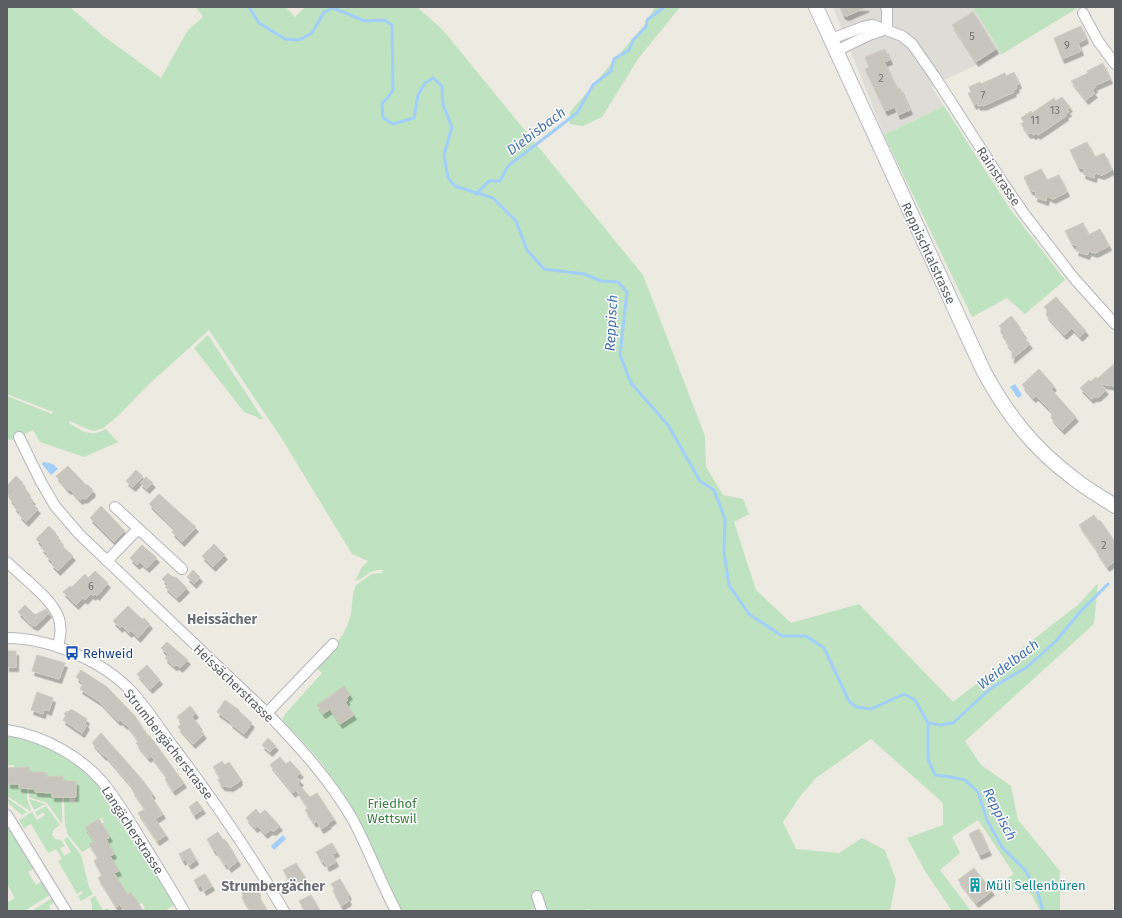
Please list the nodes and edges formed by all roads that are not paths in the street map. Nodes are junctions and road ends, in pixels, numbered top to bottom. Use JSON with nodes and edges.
{"nodes":[{"id":1,"x":816,"y":7,"type":"edge"},
{"id":2,"x":886,"y":7,"type":"edge"},
{"id":3,"x":1083,"y":13,"type":"dead end"},
{"id":4,"x":887,"y":29,"type":"junction"},
{"id":5,"x":833,"y":45,"type":"junction"},
{"id":6,"x":1115,"y":64,"type":"edge"},
{"id":7,"x":1115,"y":324,"type":"edge"},
{"id":8,"x":19,"y":436,"type":"dead end"},
{"id":9,"x":1115,"y":506,"type":"edge"},
{"id":10,"x":115,"y":507,"type":"dead end"},
{"id":11,"x":138,"y":529,"type":"junction"},
{"id":12,"x":107,"y":561,"type":"junction"},
{"id":13,"x":7,"y":562,"type":"edge"},
{"id":14,"x":182,"y":569,"type":"dead end"},
{"id":15,"x":7,"y":638,"type":"edge"},
{"id":16,"x":333,"y":644,"type":"dead end"},
{"id":17,"x":58,"y":647,"type":"junction"},
{"id":18,"x":267,"y":713,"type":"junction"},
{"id":19,"x":7,"y":730,"type":"edge"},
{"id":20,"x":7,"y":815,"type":"edge"},
{"id":21,"x":537,"y":896,"type":"dead end"},
{"id":22,"x":66,"y":911,"type":"edge"},
{"id":23,"x":184,"y":911,"type":"edge"},
{"id":24,"x":284,"y":911,"type":"edge"},
{"id":25,"x":396,"y":911,"type":"edge"},
{"id":26,"x":542,"y":911,"type":"edge"}],
"edges":[{"from":1,"to":5,"type":"main road","name":"Reppischtalstrasse"},
{"from":2,"to":4,"type":"street"},
{"from":3,"to":6,"type":"street"},
{"from":4,"to":5,"type":"street"},
{"from":4,"to":5,"type":"street","name":"Rainstrasse"},
{"from":4,"to":7,"type":"street","name":"Rainstrasse"},
{"from":5,"to":9,"type":"main road","name":"Reppischtalstrasse"},
{"from":8,"to":12,"type":"street","name":"Heissächerstrasse"},
{"from":10,"to":11,"type":"street"},
{"from":11,"to":12,"type":"street"},
{"from":11,"to":14,"type":"street"},
{"from":12,"to":18,"type":"street","name":"Heissächerstrasse"},
{"from":13,"to":17,"type":"street"},
{"from":15,"to":17,"type":"street","name":"Strumbergächerstrasse"},
{"from":16,"to":18,"type":"street"},
{"from":17,"to":24,"type":"street","name":"Strumbergächerstrasse"},
{"from":18,"to":25,"type":"street","name":"Heissächerstrasse"},
{"from":19,"to":23,"type":"street","name":"Langächerstrasse"},
{"from":20,"to":22,"type":"street"},
{"from":21,"to":26,"type":"street"}]}
